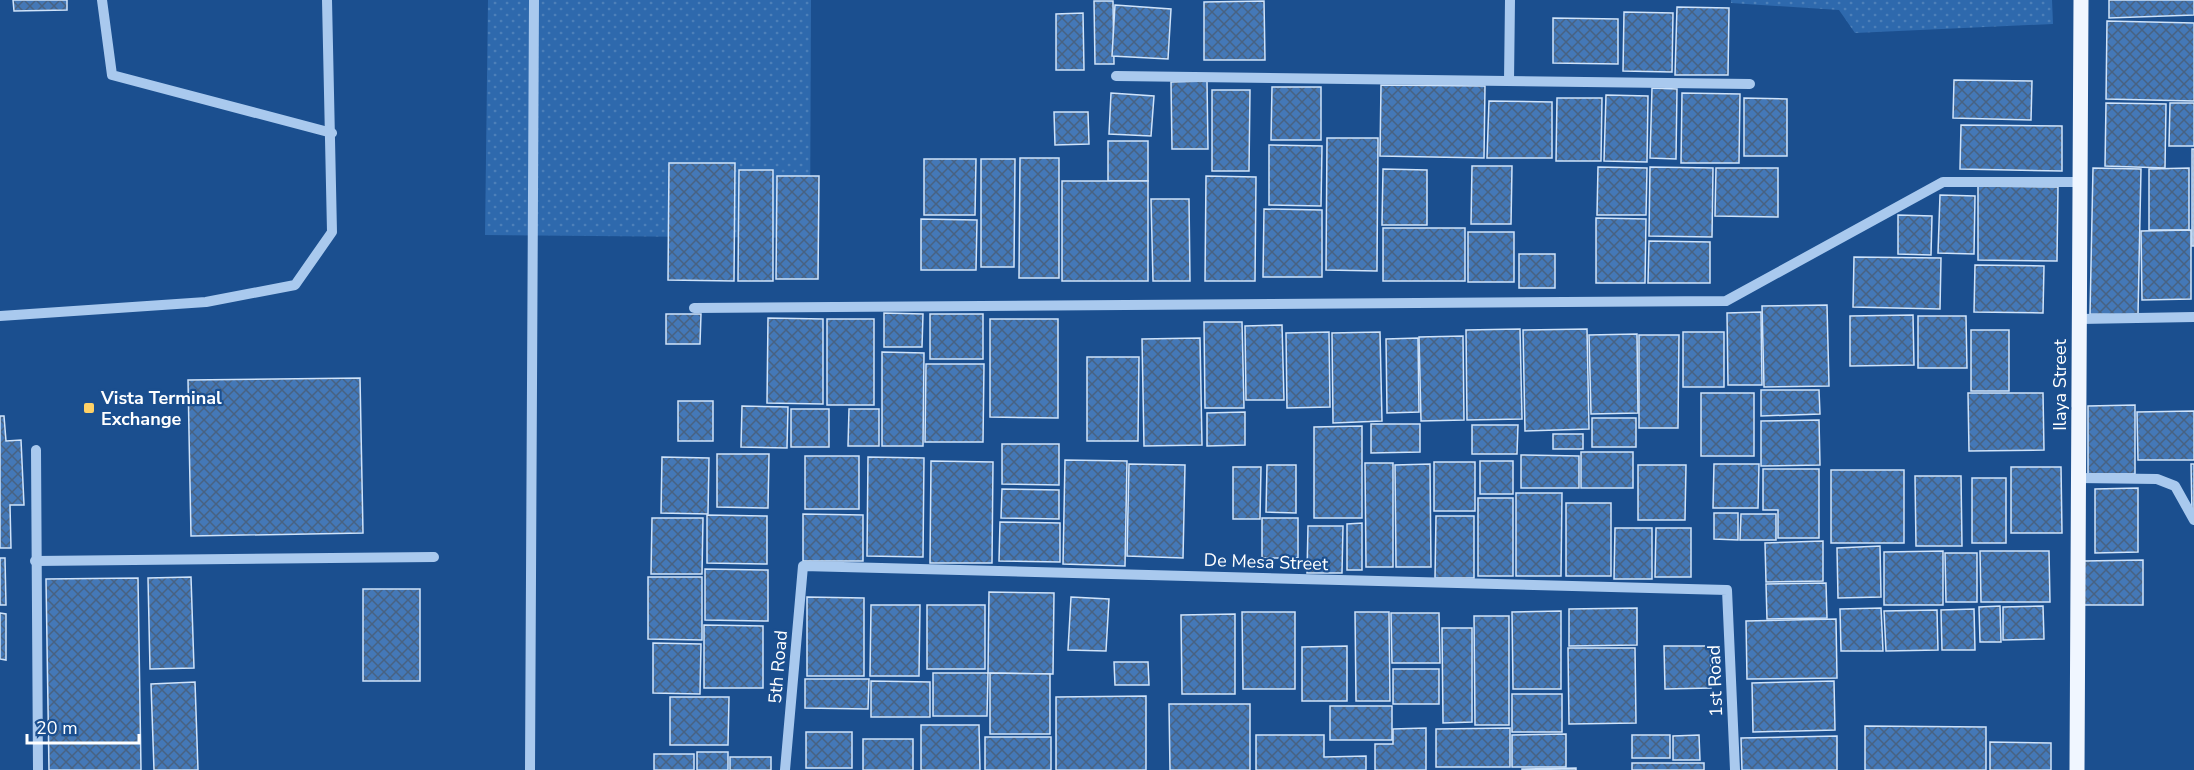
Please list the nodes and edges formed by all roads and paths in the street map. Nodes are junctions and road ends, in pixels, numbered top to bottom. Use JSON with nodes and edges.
{"nodes":[{"id":1,"x":102,"y":0,"type":"edge"},
{"id":2,"x":327,"y":0,"type":"edge"},
{"id":3,"x":534,"y":0,"type":"edge"},
{"id":4,"x":1510,"y":0,"type":"edge"},
{"id":5,"x":2081,"y":0,"type":"edge"},
{"id":6,"x":1116,"y":76,"type":"dead end"},
{"id":7,"x":1509,"y":81,"type":"junction"},
{"id":8,"x":1750,"y":84,"type":"dead end"},
{"id":9,"x":332,"y":133,"type":"junction"},
{"id":10,"x":2080,"y":182,"type":"junction"},
{"id":11,"x":694,"y":308,"type":"dead end"},
{"id":12,"x":0,"y":316,"type":"edge"},
{"id":13,"x":2194,"y":317,"type":"edge"},
{"id":14,"x":2080,"y":319,"type":"junction"},
{"id":15,"x":36,"y":450,"type":"dead end"},
{"id":16,"x":2079,"y":478,"type":"junction"},
{"id":17,"x":2194,"y":520,"type":"edge"},
{"id":18,"x":434,"y":557,"type":"dead end"},
{"id":19,"x":35,"y":561,"type":"junction"},
{"id":20,"x":804,"y":566,"type":"joint"},
{"id":21,"x":1727,"y":591,"type":"joint"},
{"id":22,"x":38,"y":770,"type":"edge"},
{"id":23,"x":530,"y":770,"type":"edge"},
{"id":24,"x":785,"y":770,"type":"edge"},
{"id":25,"x":1735,"y":770,"type":"edge"},
{"id":26,"x":2077,"y":770,"type":"edge"}],
"edges":[{"from":1,"to":9,"type":"street"},
{"from":2,"to":9,"type":"street"},
{"from":3,"to":23,"type":"street"},
{"from":4,"to":7,"type":"street"},
{"from":5,"to":10,"type":"main road","name":"Ilaya Street"},
{"from":6,"to":7,"type":"street"},
{"from":7,"to":8,"type":"street"},
{"from":9,"to":12,"type":"street"},
{"from":10,"to":11,"type":"street"},
{"from":10,"to":14,"type":"main road","name":"Ilaya Street"},
{"from":13,"to":14,"type":"street"},
{"from":14,"to":16,"type":"main road","name":"Ilaya Street"},
{"from":15,"to":19,"type":"street"},
{"from":16,"to":17,"type":"street"},
{"from":16,"to":26,"type":"main road","name":"Ilaya Street"},
{"from":18,"to":19,"type":"street"},
{"from":19,"to":22,"type":"street"},
{"from":20,"to":21,"type":"street","name":"De Mesa Street"},
{"from":20,"to":24,"type":"street","name":"5th Road"},
{"from":21,"to":25,"type":"street","name":"1st Road"}]}
